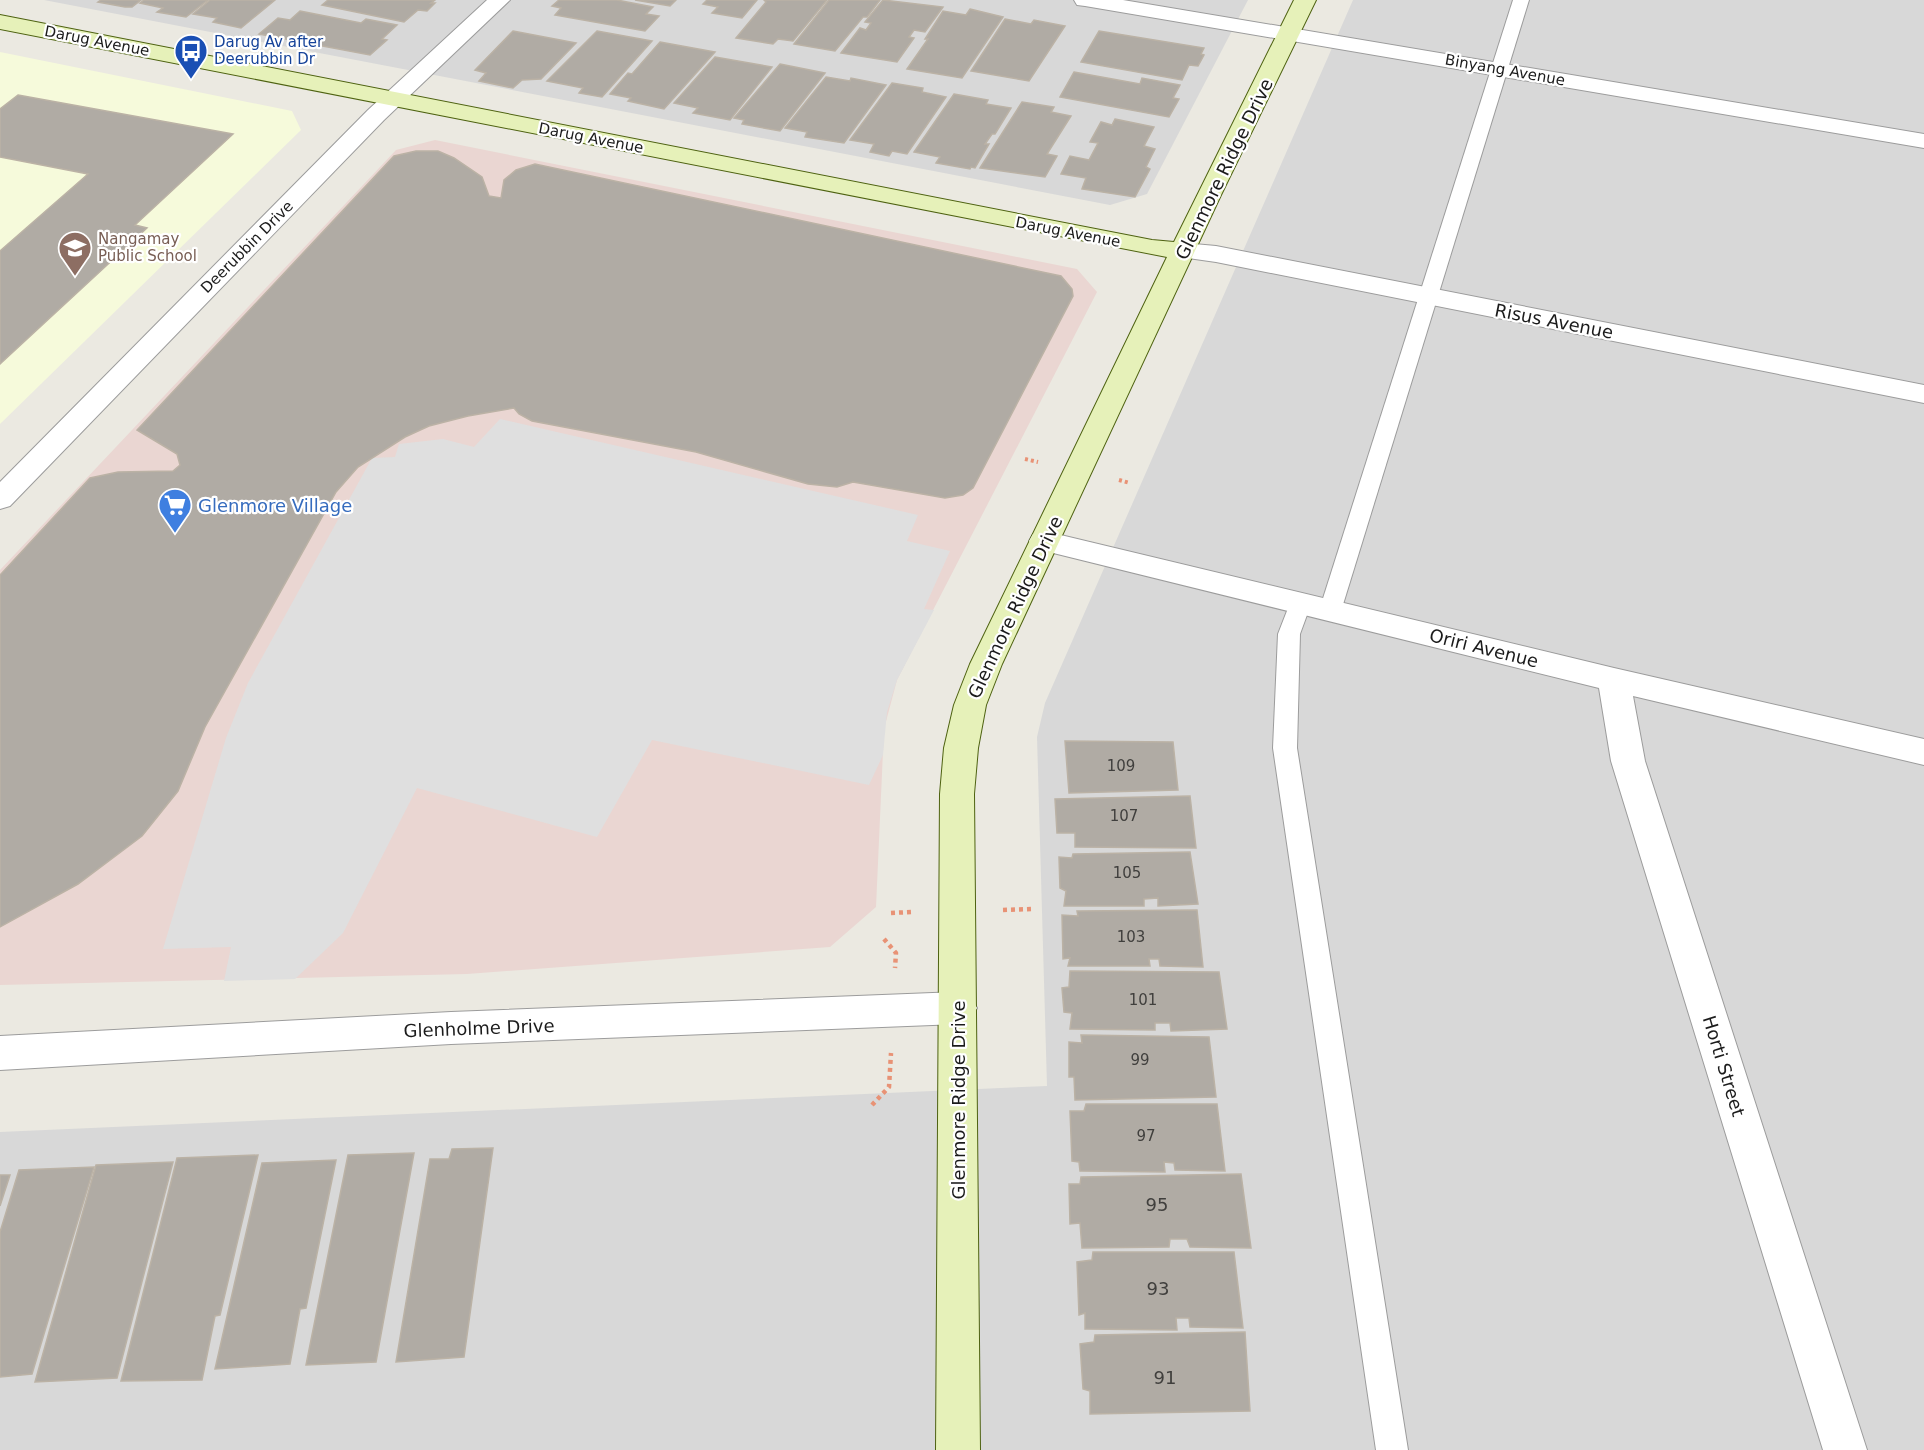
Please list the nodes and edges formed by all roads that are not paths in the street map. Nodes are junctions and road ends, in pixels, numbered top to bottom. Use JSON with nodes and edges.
{"nodes":[{"id":1,"x":499,"y":0,"type":"edge"},
{"id":2,"x":1085,"y":0,"type":"edge"},
{"id":3,"x":1305,"y":0,"type":"edge"},
{"id":4,"x":1521,"y":0,"type":"edge"},
{"id":5,"x":0,"y":22,"type":"edge"},
{"id":6,"x":1290,"y":34,"type":"junction"},
{"id":7,"x":1500,"y":69,"type":"junction"},
{"id":8,"x":392,"y":100,"type":"junction"},
{"id":9,"x":1924,"y":141,"type":"edge"},
{"id":10,"x":1183,"y":251,"type":"junction"},
{"id":11,"x":1427,"y":296,"type":"junction"},
{"id":12,"x":1924,"y":394,"type":"edge"},
{"id":13,"x":0,"y":499,"type":"edge"},
{"id":14,"x":1044,"y":541,"type":"junction"},
{"id":15,"x":1315,"y":607,"type":"junction"},
{"id":16,"x":1614,"y":680,"type":"junction"},
{"id":17,"x":1924,"y":752,"type":"edge"},
{"id":18,"x":958,"y":1008,"type":"junction"},
{"id":19,"x":0,"y":1053,"type":"edge"},
{"id":20,"x":958,"y":1450,"type":"edge"},
{"id":21,"x":1392,"y":1450,"type":"edge"},
{"id":22,"x":1845,"y":1450,"type":"edge"}],
"edges":[{"from":1,"to":8,"type":"street","name":"Deerubbin Drive"},
{"from":2,"to":6,"type":"street","name":"Binyang Avenue"},
{"from":3,"to":6,"type":"street","name":"Glenmore Ridge Drive"},
{"from":4,"to":7,"type":"lane"},
{"from":5,"to":8,"type":"street","name":"Darug Avenue"},
{"from":6,"to":7,"type":"street","name":"Binyang Avenue"},
{"from":6,"to":10,"type":"street","name":"Glenmore Ridge Drive"},
{"from":7,"to":9,"type":"street","name":"Binyang Avenue"},
{"from":7,"to":11,"type":"lane"},
{"from":8,"to":10,"type":"street","name":"Darug Avenue"},
{"from":8,"to":13,"type":"street","name":"Deerubbin Drive"},
{"from":10,"to":11,"type":"street","name":"Risus Avenue"},
{"from":10,"to":14,"type":"street","name":"Glenmore Ridge Drive"},
{"from":11,"to":12,"type":"street","name":"Risus Avenue"},
{"from":11,"to":15,"type":"lane"},
{"from":14,"to":15,"type":"street","name":"Oriri Avenue"},
{"from":14,"to":18,"type":"street","name":"Glenmore Ridge Drive"},
{"from":15,"to":16,"type":"street","name":"Oriri Avenue"},
{"from":15,"to":21,"type":"lane"},
{"from":16,"to":17,"type":"street","name":"Oriri Avenue"},
{"from":16,"to":22,"type":"street","name":"Horti Street"},
{"from":18,"to":19,"type":"street","name":"Glenholme Drive"},
{"from":18,"to":20,"type":"street","name":"Glenmore Ridge Drive"}]}
